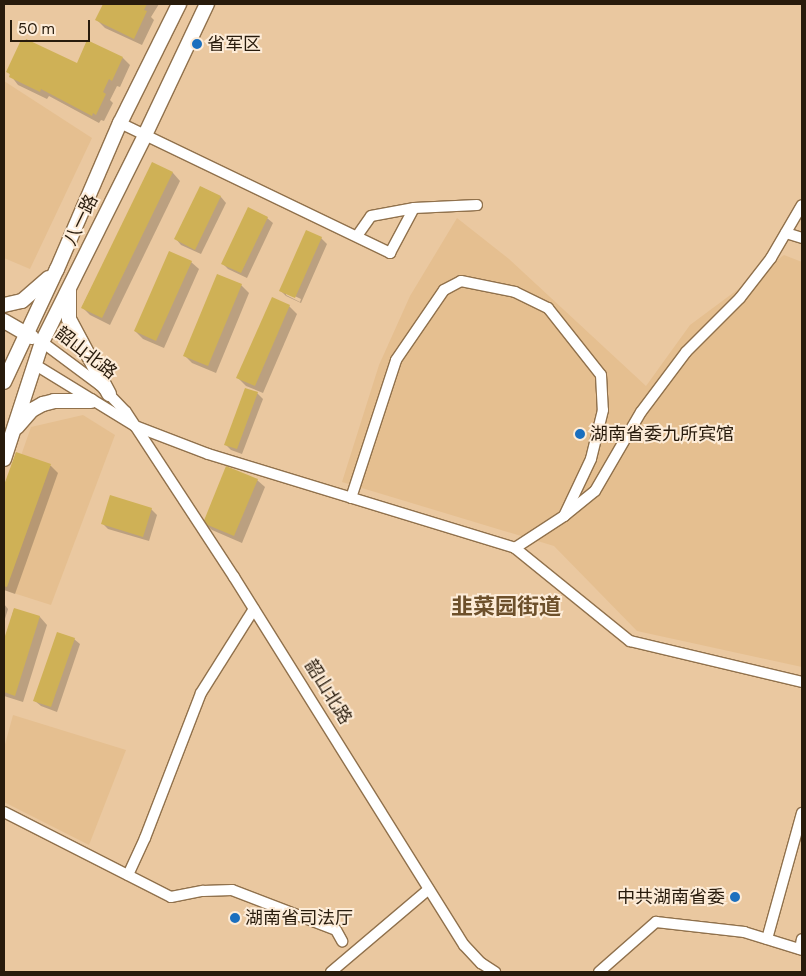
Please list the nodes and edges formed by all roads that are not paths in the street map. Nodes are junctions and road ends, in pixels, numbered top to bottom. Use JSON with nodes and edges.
{"nodes":[{"id":1,"x":179,"y":4,"type":"edge"},
{"id":2,"x":207,"y":4,"type":"edge"},
{"id":3,"x":120,"y":123,"type":"junction"},
{"id":4,"x":145,"y":135,"type":"junction"},
{"id":5,"x":802,"y":205,"type":"edge"},
{"id":6,"x":478,"y":206,"type":"dead end"},
{"id":7,"x":414,"y":208,"type":"junction"},
{"id":8,"x":786,"y":233,"type":"junction"},
{"id":9,"x":358,"y":236,"type":"junction"},
{"id":10,"x":802,"y":238,"type":"edge"},
{"id":11,"x":57,"y":269,"type":"junction"},
{"id":12,"x":69,"y":287,"type":"junction"},
{"id":13,"x":4,"y":305,"type":"edge"},
{"id":14,"x":4,"y":321,"type":"edge"},
{"id":15,"x":26,"y":333,"type":"junction"},
{"id":16,"x":42,"y":342,"type":"junction"},
{"id":17,"x":10,"y":351,"type":"edge"},
{"id":18,"x":34,"y":364,"type":"junction"},
{"id":19,"x":4,"y":382,"type":"edge"},
{"id":20,"x":109,"y":394,"type":"junction"},
{"id":21,"x":91,"y":401,"type":"junction"},
{"id":22,"x":135,"y":426,"type":"junction"},
{"id":23,"x":13,"y":431,"type":"junction"},
{"id":24,"x":4,"y":459,"type":"edge"},
{"id":25,"x":352,"y":498,"type":"junction"},
{"id":26,"x":564,"y":516,"type":"junction"},
{"id":27,"x":515,"y":548,"type":"junction"},
{"id":28,"x":254,"y":609,"type":"junction"},
{"id":29,"x":802,"y":682,"type":"edge"},
{"id":30,"x":4,"y":812,"type":"edge"},
{"id":31,"x":802,"y":813,"type":"edge"},
{"id":32,"x":128,"y":875,"type":"junction"},
{"id":33,"x":429,"y":889,"type":"junction"},
{"id":34,"x":767,"y":939,"type":"junction"},
{"id":35,"x":342,"y":941,"type":"dead end"},
{"id":36,"x":801,"y":946,"type":"edge"},
{"id":37,"x":331,"y":972,"type":"edge"},
{"id":38,"x":495,"y":972,"type":"edge"},
{"id":39,"x":599,"y":972,"type":"edge"}],
"edges":[{"from":1,"to":3,"type":"main road","name":"八一路"},
{"from":2,"to":4,"type":"main road","name":"八一路"},
{"from":3,"to":4,"type":"street"},
{"from":3,"to":11,"type":"main road","name":"八一路"},
{"from":4,"to":9,"type":"street"},
{"from":4,"to":12,"type":"main road","name":"八一路"},
{"from":5,"to":8,"type":"street"},
{"from":6,"to":7,"type":"street"},
{"from":7,"to":9,"type":"street"},
{"from":7,"to":9,"type":"street"},
{"from":8,"to":10,"type":"street"},
{"from":8,"to":26,"type":"street"},
{"from":11,"to":13,"type":"main road"},
{"from":11,"to":15,"type":"main road","name":"八一路"},
{"from":12,"to":16,"type":"main road","name":"八一路"},
{"from":12,"to":20,"type":"main road"},
{"from":14,"to":15,"type":"main road","name":"韶山北路"},
{"from":15,"to":16,"type":"main road","name":"韶山北路"},
{"from":15,"to":17,"type":"main road","name":"八一路"},
{"from":16,"to":18,"type":"main road","name":"八一路"},
{"from":16,"to":20,"type":"street","name":"韶山北路"},
{"from":17,"to":18,"type":"main road","name":"韶山北路"},
{"from":17,"to":19,"type":"main road","name":"八一路"},
{"from":18,"to":21,"type":"street","name":"韶山北路"},
{"from":18,"to":23,"type":"main road","name":"八一路"},
{"from":20,"to":22,"type":"street","name":"韶山北路"},
{"from":21,"to":22,"type":"street","name":"韶山北路"},
{"from":21,"to":23,"type":"main road"},
{"from":22,"to":25,"type":"street"},
{"from":22,"to":28,"type":"street","name":"韶山北路"},
{"from":23,"to":24,"type":"main road","name":"八一路"},
{"from":25,"to":26,"type":"street"},
{"from":25,"to":27,"type":"street"},
{"from":26,"to":27,"type":"street"},
{"from":27,"to":29,"type":"street"},
{"from":28,"to":32,"type":"street"},
{"from":28,"to":33,"type":"street","name":"韶山北路"},
{"from":30,"to":32,"type":"street"},
{"from":31,"to":34,"type":"street"},
{"from":32,"to":35,"type":"street"},
{"from":33,"to":37,"type":"street"},
{"from":33,"to":38,"type":"street","name":"韶山北路"},
{"from":34,"to":36,"type":"street"},
{"from":34,"to":39,"type":"street"}]}
